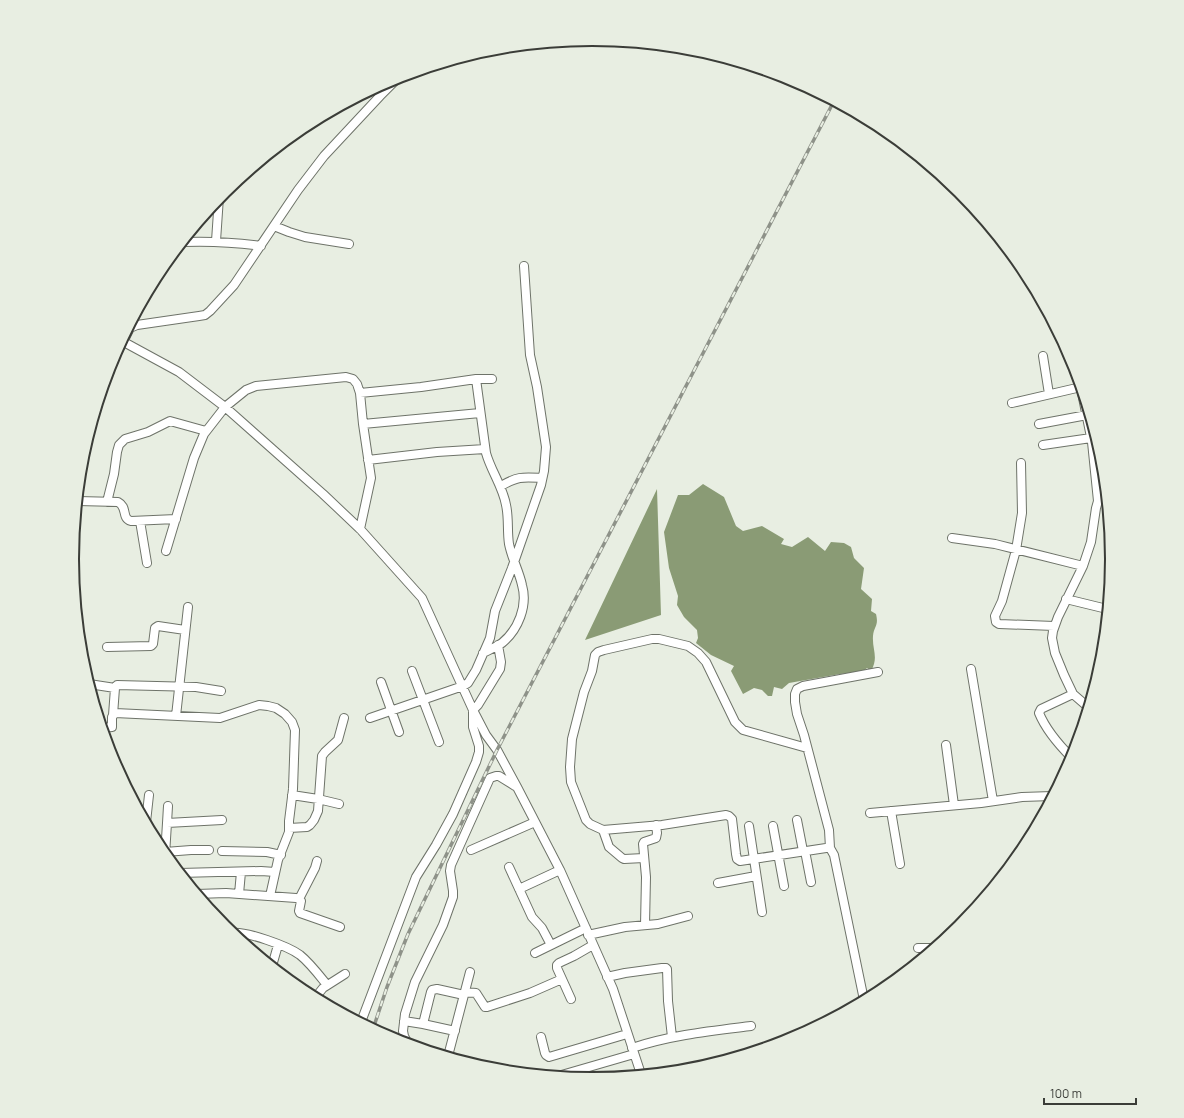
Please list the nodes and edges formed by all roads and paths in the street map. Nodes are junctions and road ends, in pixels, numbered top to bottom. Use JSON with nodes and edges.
{"nodes":[{"id":1,"x":387,"y":89,"type":"edge"},
{"id":2,"x":218,"y":208,"type":"edge"},
{"id":3,"x":274,"y":226,"type":"junction"},
{"id":4,"x":191,"y":239,"type":"edge"},
{"id":5,"x":216,"y":241,"type":"junction"},
{"id":6,"x":349,"y":244,"type":"dead end"},
{"id":7,"x":261,"y":246,"type":"junction"},
{"id":8,"x":524,"y":266,"type":"dead end"},
{"id":9,"x":135,"y":326,"type":"edge"},
{"id":10,"x":127,"y":343,"type":"edge"},
{"id":11,"x":1043,"y":356,"type":"dead end"},
{"id":12,"x":476,"y":379,"type":"junction"},
{"id":13,"x":492,"y":379,"type":"dead end"},
{"id":14,"x":1076,"y":388,"type":"edge"},
{"id":15,"x":360,"y":393,"type":"junction"},
{"id":16,"x":1049,"y":394,"type":"junction"},
{"id":17,"x":1012,"y":403,"type":"dead end"},
{"id":18,"x":225,"y":407,"type":"junction"},
{"id":19,"x":480,"y":413,"type":"junction"},
{"id":20,"x":1085,"y":415,"type":"edge"},
{"id":21,"x":363,"y":424,"type":"junction"},
{"id":22,"x":1040,"y":424,"type":"dead end"},
{"id":23,"x":206,"y":431,"type":"junction"},
{"id":24,"x":1091,"y":441,"type":"edge"},
{"id":25,"x":1043,"y":445,"type":"dead end"},
{"id":26,"x":486,"y":449,"type":"junction"},
{"id":27,"x":368,"y":460,"type":"junction"},
{"id":28,"x":1021,"y":463,"type":"dead end"},
{"id":29,"x":542,"y":478,"type":"junction"},
{"id":30,"x":501,"y":486,"type":"junction"},
{"id":31,"x":1102,"y":499,"type":"edge"},
{"id":32,"x":82,"y":501,"type":"edge"},
{"id":33,"x":107,"y":502,"type":"junction"},
{"id":34,"x":176,"y":519,"type":"junction"},
{"id":35,"x":140,"y":521,"type":"junction"},
{"id":36,"x":360,"y":529,"type":"junction"},
{"id":37,"x":952,"y":538,"type":"dead end"},
{"id":38,"x":1016,"y":550,"type":"junction"},
{"id":39,"x":166,"y":551,"type":"dead end"},
{"id":40,"x":147,"y":563,"type":"dead end"},
{"id":41,"x":514,"y":563,"type":"junction"},
{"id":42,"x":1083,"y":566,"type":"junction"},
{"id":43,"x":1066,"y":600,"type":"junction"},
{"id":44,"x":188,"y":607,"type":"dead end"},
{"id":45,"x":1103,"y":608,"type":"edge"},
{"id":46,"x":1054,"y":626,"type":"junction"},
{"id":47,"x":186,"y":630,"type":"junction"},
{"id":48,"x":498,"y":645,"type":"junction"},
{"id":49,"x":108,"y":648,"type":"dead end"},
{"id":50,"x":483,"y":653,"type":"junction"},
{"id":51,"x":971,"y":668,"type":"dead end"},
{"id":52,"x":412,"y":671,"type":"dead end"},
{"id":53,"x":878,"y":672,"type":"dead end"},
{"id":54,"x":381,"y":682,"type":"dead end"},
{"id":55,"x":94,"y":685,"type":"edge"},
{"id":56,"x":463,"y":686,"type":"junction"},
{"id":57,"x":179,"y":687,"type":"junction"},
{"id":58,"x":115,"y":688,"type":"junction"},
{"id":59,"x":220,"y":691,"type":"dead end"},
{"id":60,"x":1073,"y":694,"type":"junction"},
{"id":61,"x":423,"y":700,"type":"junction"},
{"id":62,"x":1084,"y":703,"type":"edge"},
{"id":63,"x":473,"y":710,"type":"junction"},
{"id":64,"x":392,"y":711,"type":"junction"},
{"id":65,"x":113,"y":715,"type":"junction"},
{"id":66,"x":176,"y":716,"type":"junction"},
{"id":67,"x":344,"y":718,"type":"dead end"},
{"id":68,"x":370,"y":718,"type":"dead end"},
{"id":69,"x":107,"y":727,"type":"edge"},
{"id":70,"x":399,"y":732,"type":"dead end"},
{"id":71,"x":439,"y":742,"type":"dead end"},
{"id":72,"x":946,"y":745,"type":"dead end"},
{"id":73,"x":807,"y":748,"type":"junction"},
{"id":74,"x":1067,"y":752,"type":"edge"},
{"id":75,"x":517,"y":787,"type":"junction"},
{"id":76,"x":149,"y":795,"type":"dead end"},
{"id":77,"x":292,"y":795,"type":"junction"},
{"id":78,"x":1047,"y":796,"type":"edge"},
{"id":79,"x":318,"y":799,"type":"junction"},
{"id":80,"x":993,"y":801,"type":"junction"},
{"id":81,"x":339,"y":804,"type":"dead end"},
{"id":82,"x":954,"y":805,"type":"junction"},
{"id":83,"x":168,"y":806,"type":"dead end"},
{"id":84,"x":891,"y":811,"type":"junction"},
{"id":85,"x":147,"y":813,"type":"edge"},
{"id":86,"x":870,"y":813,"type":"dead end"},
{"id":87,"x":222,"y":820,"type":"dead end"},
{"id":88,"x":797,"y":820,"type":"dead end"},
{"id":89,"x":535,"y":822,"type":"junction"},
{"id":90,"x":167,"y":823,"type":"junction"},
{"id":91,"x":656,"y":825,"type":"junction"},
{"id":92,"x":749,"y":826,"type":"dead end"},
{"id":93,"x":772,"y":826,"type":"dead end"},
{"id":94,"x":289,"y":828,"type":"junction"},
{"id":95,"x":603,"y":830,"type":"junction"},
{"id":96,"x":166,"y":845,"type":"edge"},
{"id":97,"x":830,"y":848,"type":"junction"},
{"id":98,"x":208,"y":850,"type":"dead end"},
{"id":99,"x":471,"y":850,"type":"dead end"},
{"id":100,"x":222,"y":851,"type":"dead end"},
{"id":101,"x":804,"y":851,"type":"junction"},
{"id":102,"x":171,"y":852,"type":"edge"},
{"id":103,"x":280,"y":855,"type":"junction"},
{"id":104,"x":778,"y":855,"type":"junction"},
{"id":105,"x":644,"y":858,"type":"junction"},
{"id":106,"x":753,"y":858,"type":"junction"},
{"id":107,"x":317,"y":861,"type":"dead end"},
{"id":108,"x":900,"y":864,"type":"dead end"},
{"id":109,"x":509,"y":867,"type":"dead end"},
{"id":110,"x":560,"y":870,"type":"junction"},
{"id":111,"x":241,"y":872,"type":"junction"},
{"id":112,"x":275,"y":872,"type":"junction"},
{"id":113,"x":187,"y":873,"type":"edge"},
{"id":114,"x":756,"y":876,"type":"junction"},
{"id":115,"x":718,"y":882,"type":"dead end"},
{"id":116,"x":811,"y":882,"type":"dead end"},
{"id":117,"x":784,"y":886,"type":"dead end"},
{"id":118,"x":519,"y":890,"type":"junction"},
{"id":119,"x":203,"y":894,"type":"edge"},
{"id":120,"x":239,"y":894,"type":"junction"},
{"id":121,"x":270,"y":896,"type":"junction"},
{"id":122,"x":299,"y":899,"type":"junction"},
{"id":123,"x":762,"y":912,"type":"dead end"},
{"id":124,"x":688,"y":916,"type":"dead end"},
{"id":125,"x":646,"y":926,"type":"junction"},
{"id":126,"x":340,"y":927,"type":"dead end"},
{"id":127,"x":240,"y":932,"type":"edge"},
{"id":128,"x":587,"y":932,"type":"junction"},
{"id":129,"x":278,"y":945,"type":"junction"},
{"id":130,"x":551,"y":945,"type":"junction"},
{"id":131,"x":593,"y":945,"type":"junction"},
{"id":132,"x":918,"y":948,"type":"dead end"},
{"id":133,"x":926,"y":948,"type":"edge"},
{"id":134,"x":535,"y":953,"type":"dead end"},
{"id":135,"x":274,"y":961,"type":"edge"},
{"id":136,"x":470,"y":972,"type":"dead end"},
{"id":137,"x":345,"y":974,"type":"dead end"},
{"id":138,"x":607,"y":977,"type":"junction"},
{"id":139,"x":562,"y":979,"type":"junction"},
{"id":140,"x":328,"y":985,"type":"junction"},
{"id":141,"x":464,"y":993,"type":"junction"},
{"id":142,"x":319,"y":994,"type":"edge"},
{"id":143,"x":863,"y":994,"type":"edge"},
{"id":144,"x":571,"y":999,"type":"dead end"},
{"id":145,"x":363,"y":1018,"type":"edge"},
{"id":146,"x":404,"y":1021,"type":"junction"},
{"id":147,"x":423,"y":1024,"type":"junction"},
{"id":148,"x":751,"y":1026,"type":"dead end"},
{"id":149,"x":455,"y":1031,"type":"junction"},
{"id":150,"x":627,"y":1034,"type":"junction"},
{"id":151,"x":404,"y":1036,"type":"edge"},
{"id":152,"x":541,"y":1036,"type":"dead end"},
{"id":153,"x":672,"y":1037,"type":"junction"},
{"id":154,"x":633,"y":1051,"type":"junction"},
{"id":155,"x":449,"y":1052,"type":"edge"},
{"id":156,"x":640,"y":1070,"type":"edge"},
{"id":157,"x":572,"y":1071,"type":"edge"}],
"edges":[{"from":1,"to":3,"type":"street"},
{"from":2,"to":5,"type":"street"},
{"from":3,"to":6,"type":"street"},
{"from":3,"to":7,"type":"street"},
{"from":4,"to":5,"type":"street"},
{"from":5,"to":7,"type":"street"},
{"from":7,"to":9,"type":"street"},
{"from":8,"to":29,"type":"street"},
{"from":10,"to":18,"type":"street"},
{"from":11,"to":16,"type":"street"},
{"from":12,"to":13,"type":"street"},
{"from":12,"to":15,"type":"street"},
{"from":12,"to":19,"type":"street"},
{"from":14,"to":16,"type":"street"},
{"from":15,"to":18,"type":"street"},
{"from":15,"to":21,"type":"street"},
{"from":16,"to":17,"type":"street"},
{"from":18,"to":23,"type":"street"},
{"from":18,"to":36,"type":"street"},
{"from":19,"to":21,"type":"street"},
{"from":19,"to":26,"type":"street"},
{"from":20,"to":22,"type":"street"},
{"from":21,"to":27,"type":"street"},
{"from":23,"to":33,"type":"street"},
{"from":23,"to":34,"type":"street"},
{"from":24,"to":25,"type":"street"},
{"from":26,"to":27,"type":"street"},
{"from":26,"to":30,"type":"street"},
{"from":27,"to":36,"type":"street"},
{"from":28,"to":38,"type":"street"},
{"from":29,"to":30,"type":"street"},
{"from":29,"to":41,"type":"street"},
{"from":30,"to":41,"type":"street"},
{"from":31,"to":42,"type":"street"},
{"from":32,"to":33,"type":"street"},
{"from":33,"to":35,"type":"street"},
{"from":34,"to":35,"type":"street"},
{"from":34,"to":39,"type":"street"},
{"from":35,"to":40,"type":"street"},
{"from":36,"to":56,"type":"street"},
{"from":37,"to":38,"type":"street"},
{"from":38,"to":42,"type":"street"},
{"from":38,"to":46,"type":"street"},
{"from":41,"to":48,"type":"street"},
{"from":41,"to":50,"type":"street"},
{"from":42,"to":43,"type":"street"},
{"from":43,"to":45,"type":"street"},
{"from":43,"to":46,"type":"street"},
{"from":44,"to":47,"type":"street"},
{"from":46,"to":60,"type":"street"},
{"from":47,"to":49,"type":"street"},
{"from":47,"to":57,"type":"street"},
{"from":48,"to":50,"type":"street"},
{"from":48,"to":63,"type":"street"},
{"from":50,"to":56,"type":"street"},
{"from":51,"to":80,"type":"street"},
{"from":52,"to":61,"type":"street"},
{"from":53,"to":73,"type":"street"},
{"from":54,"to":64,"type":"street"},
{"from":55,"to":58,"type":"street"},
{"from":56,"to":61,"type":"street"},
{"from":56,"to":63,"type":"street"},
{"from":57,"to":58,"type":"street"},
{"from":57,"to":59,"type":"street"},
{"from":57,"to":66,"type":"street"},
{"from":58,"to":65,"type":"street"},
{"from":60,"to":62,"type":"street"},
{"from":60,"to":74,"type":"street"},
{"from":61,"to":64,"type":"street"},
{"from":61,"to":71,"type":"street"},
{"from":63,"to":75,"type":"street"},
{"from":63,"to":145,"type":"street"},
{"from":64,"to":68,"type":"street"},
{"from":64,"to":70,"type":"street"},
{"from":65,"to":66,"type":"street"},
{"from":65,"to":69,"type":"street"},
{"from":66,"to":77,"type":"street"},
{"from":67,"to":79,"type":"street"},
{"from":72,"to":82,"type":"street"},
{"from":73,"to":95,"type":"street"},
{"from":73,"to":97,"type":"street"},
{"from":75,"to":89,"type":"street"},
{"from":75,"to":146,"type":"street"},
{"from":76,"to":85,"type":"street"},
{"from":77,"to":79,"type":"street"},
{"from":77,"to":94,"type":"street"},
{"from":78,"to":80,"type":"street"},
{"from":79,"to":81,"type":"street"},
{"from":79,"to":94,"type":"street"},
{"from":80,"to":82,"type":"street"},
{"from":82,"to":84,"type":"street"},
{"from":83,"to":90,"type":"street"},
{"from":84,"to":86,"type":"street"},
{"from":84,"to":108,"type":"street"},
{"from":87,"to":90,"type":"street"},
{"from":88,"to":101,"type":"street"},
{"from":89,"to":99,"type":"street"},
{"from":89,"to":110,"type":"street"},
{"from":90,"to":96,"type":"street"},
{"from":91,"to":95,"type":"street"},
{"from":91,"to":105,"type":"street"},
{"from":91,"to":106,"type":"street"},
{"from":92,"to":106,"type":"street"},
{"from":93,"to":104,"type":"street"},
{"from":94,"to":103,"type":"street"},
{"from":95,"to":105,"type":"street"},
{"from":97,"to":101,"type":"street"},
{"from":97,"to":143,"type":"street"},
{"from":98,"to":102,"type":"street"},
{"from":100,"to":103,"type":"street"},
{"from":101,"to":104,"type":"street"},
{"from":101,"to":116,"type":"street"},
{"from":103,"to":112,"type":"street"},
{"from":104,"to":106,"type":"street"},
{"from":104,"to":117,"type":"street"},
{"from":105,"to":125,"type":"street"},
{"from":106,"to":114,"type":"street"},
{"from":107,"to":122,"type":"street"},
{"from":109,"to":118,"type":"street"},
{"from":110,"to":118,"type":"street"},
{"from":110,"to":128,"type":"street"},
{"from":111,"to":112,"type":"street"},
{"from":111,"to":113,"type":"street"},
{"from":111,"to":120,"type":"street"},
{"from":112,"to":121,"type":"street"},
{"from":114,"to":115,"type":"street"},
{"from":114,"to":123,"type":"street"},
{"from":118,"to":130,"type":"street"},
{"from":119,"to":120,"type":"street"},
{"from":120,"to":121,"type":"street"},
{"from":121,"to":122,"type":"street"},
{"from":122,"to":126,"type":"street"},
{"from":124,"to":125,"type":"street"},
{"from":125,"to":128,"type":"street"},
{"from":127,"to":129,"type":"street"},
{"from":128,"to":130,"type":"street"},
{"from":128,"to":131,"type":"street"},
{"from":129,"to":135,"type":"street"},
{"from":129,"to":140,"type":"street"},
{"from":130,"to":134,"type":"street"},
{"from":131,"to":138,"type":"street"},
{"from":131,"to":139,"type":"street"},
{"from":132,"to":133,"type":"street"},
{"from":136,"to":141,"type":"street"},
{"from":137,"to":140,"type":"street"},
{"from":138,"to":150,"type":"street"},
{"from":138,"to":153,"type":"street"},
{"from":139,"to":141,"type":"street"},
{"from":139,"to":144,"type":"street"},
{"from":140,"to":142,"type":"street"},
{"from":141,"to":147,"type":"street"},
{"from":141,"to":149,"type":"street"},
{"from":146,"to":147,"type":"street"},
{"from":146,"to":151,"type":"street"},
{"from":147,"to":149,"type":"street"},
{"from":148,"to":153,"type":"street"},
{"from":149,"to":155,"type":"street"},
{"from":150,"to":152,"type":"street"},
{"from":150,"to":154,"type":"street"},
{"from":153,"to":154,"type":"street"},
{"from":154,"to":156,"type":"street"},
{"from":154,"to":157,"type":"street"}]}
